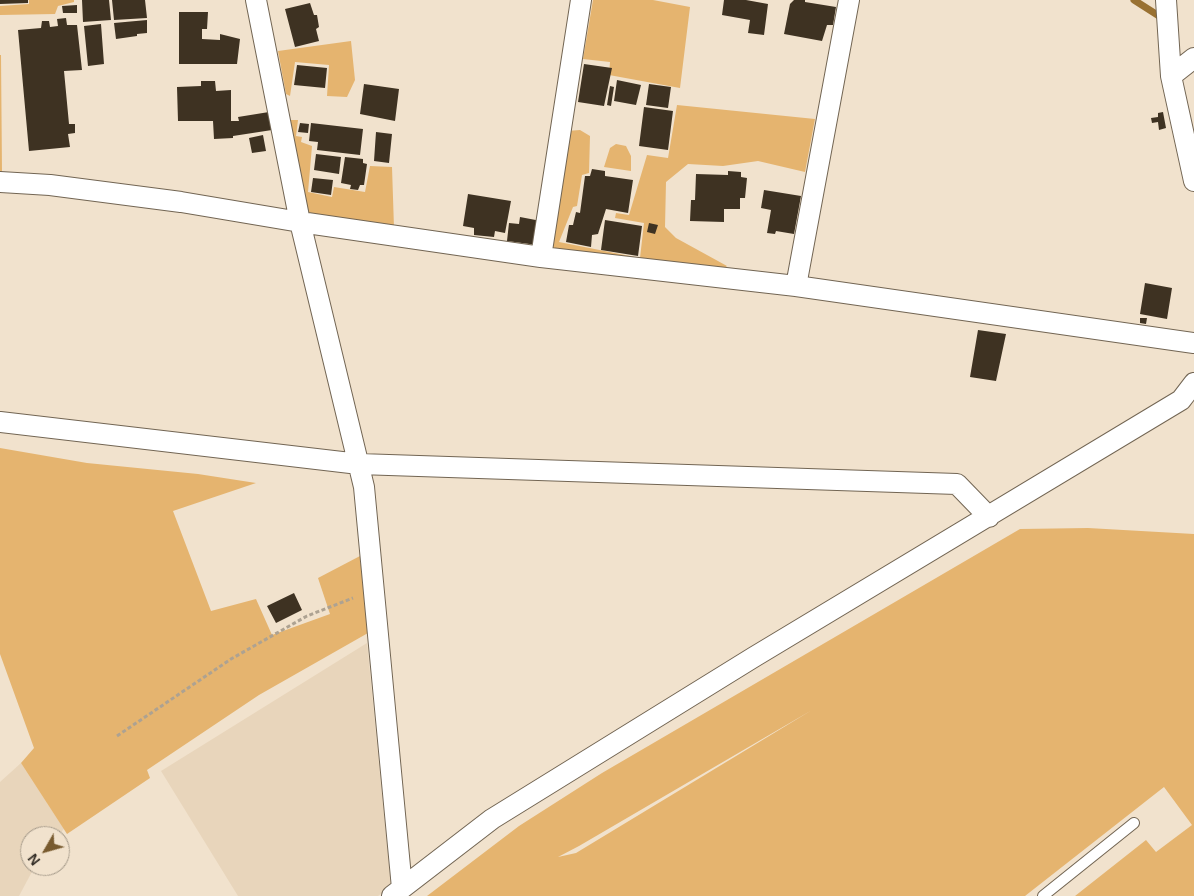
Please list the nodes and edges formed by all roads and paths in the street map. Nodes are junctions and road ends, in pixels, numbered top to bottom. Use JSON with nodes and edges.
{"nodes":[{"id":1,"x":256,"y":0,"type":"edge"},
{"id":2,"x":582,"y":0,"type":"edge"},
{"id":3,"x":849,"y":0,"type":"edge"},
{"id":4,"x":1166,"y":0,"type":"edge"},
{"id":5,"x":1194,"y":58,"type":"edge"},
{"id":6,"x":1171,"y":76,"type":"junction"},
{"id":7,"x":1194,"y":181,"type":"edge"},
{"id":8,"x":0,"y":182,"type":"edge"},
{"id":9,"x":300,"y":222,"type":"junction"},
{"id":10,"x":541,"y":257,"type":"junction"},
{"id":11,"x":796,"y":286,"type":"junction"},
{"id":12,"x":1194,"y":343,"type":"edge"},
{"id":13,"x":1194,"y":384,"type":"edge"},
{"id":14,"x":0,"y":422,"type":"edge"},
{"id":15,"x":359,"y":464,"type":"junction"},
{"id":16,"x":989,"y":517,"type":"junction"},
{"id":17,"x":374,"y":593,"type":"junction"},
{"id":18,"x":117,"y":736,"type":"dead end"},
{"id":19,"x":1134,"y":823,"type":"dead end"},
{"id":20,"x":397,"y":892,"type":"edge"},
{"id":21,"x":1043,"y":896,"type":"edge"}],
"edges":[{"from":1,"to":9,"type":"street"},
{"from":2,"to":10,"type":"street"},
{"from":3,"to":11,"type":"street"},
{"from":4,"to":6,"type":"street"},
{"from":5,"to":6,"type":"street"},
{"from":6,"to":7,"type":"street"},
{"from":8,"to":9,"type":"street"},
{"from":9,"to":10,"type":"street"},
{"from":9,"to":15,"type":"street"},
{"from":10,"to":11,"type":"street"},
{"from":11,"to":12,"type":"street"},
{"from":13,"to":16,"type":"street"},
{"from":14,"to":15,"type":"street"},
{"from":15,"to":16,"type":"street"},
{"from":15,"to":17,"type":"street"},
{"from":16,"to":20,"type":"street"},
{"from":17,"to":18,"type":"path"},
{"from":17,"to":20,"type":"street"},
{"from":19,"to":21,"type":"lane"}]}
